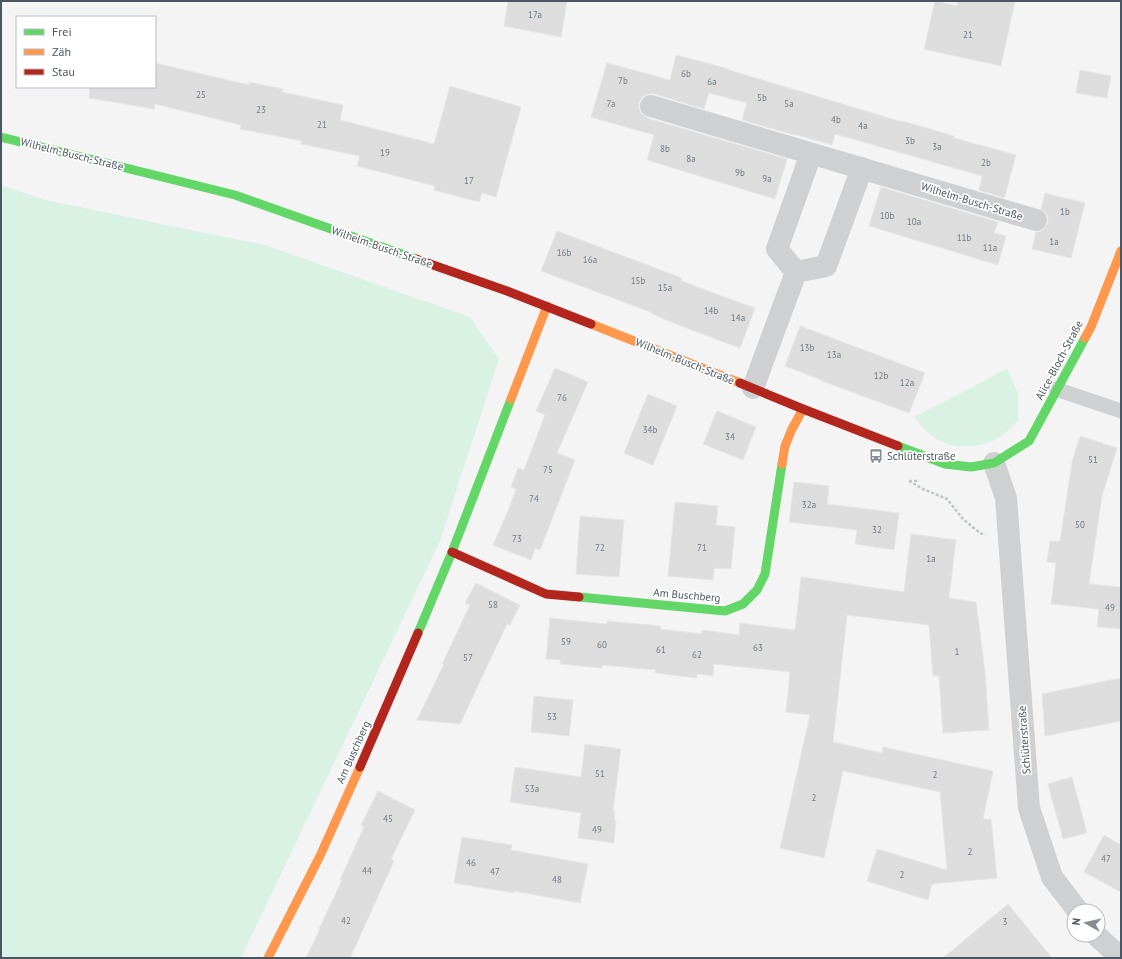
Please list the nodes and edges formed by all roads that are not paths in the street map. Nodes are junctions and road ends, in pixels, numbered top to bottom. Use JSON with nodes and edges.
{"nodes":[{"id":1,"x":651,"y":106,"type":"dead end"},
{"id":2,"x":1,"y":137,"type":"edge"},
{"id":3,"x":811,"y":154,"type":"junction"},
{"id":4,"x":862,"y":168,"type":"junction"},
{"id":5,"x":1036,"y":220,"type":"dead end"},
{"id":6,"x":1121,"y":251,"type":"edge"},
{"id":7,"x":796,"y":272,"type":"junction"},
{"id":8,"x":547,"y":306,"type":"junction"},
{"id":9,"x":753,"y":388,"type":"junction"},
{"id":10,"x":1056,"y":389,"type":"junction"},
{"id":11,"x":803,"y":409,"type":"junction"},
{"id":12,"x":1121,"y":411,"type":"edge"},
{"id":13,"x":994,"y":463,"type":"junction"},
{"id":14,"x":452,"y":552,"type":"junction"},
{"id":15,"x":1072,"y":903,"type":"edge"},
{"id":16,"x":1105,"y":943,"type":"edge"},
{"id":17,"x":268,"y":958,"type":"edge"},
{"id":18,"x":1121,"y":958,"type":"edge"}],
"edges":[{"from":1,"to":3,"type":"street","name":"Wilhelm-Busch-Straße"},
{"from":2,"to":8,"type":"street","name":"Wilhelm-Busch-Straße"},
{"from":3,"to":4,"type":"street","name":"Wilhelm-Busch-Straße"},
{"from":3,"to":7,"type":"street"},
{"from":4,"to":5,"type":"street","name":"Wilhelm-Busch-Straße"},
{"from":4,"to":7,"type":"street"},
{"from":6,"to":10,"type":"street","name":"Alice-Bloch-Straße"},
{"from":7,"to":9,"type":"street"},
{"from":8,"to":9,"type":"street","name":"Wilhelm-Busch-Straße"},
{"from":8,"to":14,"type":"street","name":"Am Buschberg"},
{"from":9,"to":11,"type":"street","name":"Wilhelm-Busch-Straße"},
{"from":10,"to":12,"type":"lane"},
{"from":10,"to":13,"type":"street","name":"Alice-Bloch-Straße"},
{"from":11,"to":13,"type":"street","name":"Wilhelm-Busch-Straße"},
{"from":11,"to":14,"type":"street","name":"Am Buschberg"},
{"from":13,"to":15,"type":"street","name":"Schlüterstraße"},
{"from":14,"to":17,"type":"street","name":"Am Buschberg"},
{"from":16,"to":18,"type":"street"}]}
